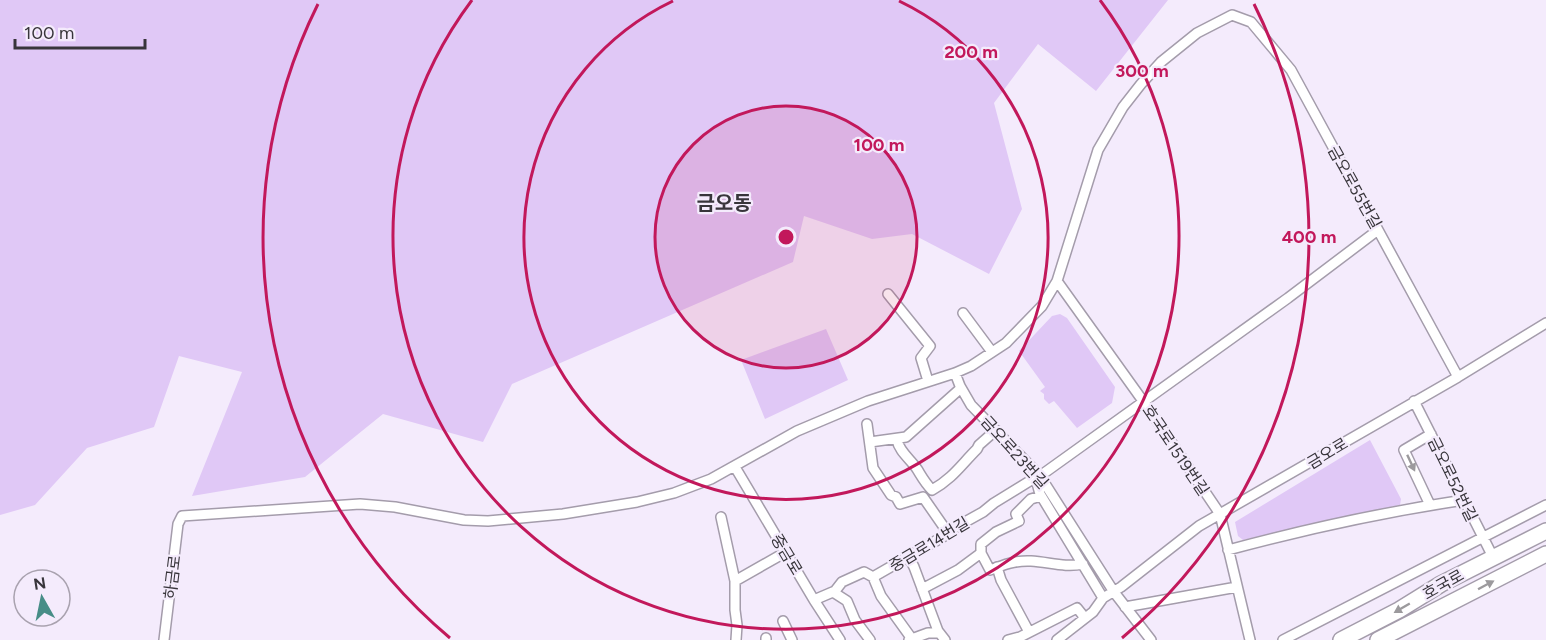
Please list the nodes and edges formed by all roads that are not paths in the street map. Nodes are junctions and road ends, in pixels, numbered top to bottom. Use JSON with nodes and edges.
{"nodes":[{"id":1,"x":1378,"y":230,"type":"junction"},
{"id":2,"x":1057,"y":281,"type":"junction"},
{"id":3,"x":888,"y":294,"type":"dead end"},
{"id":4,"x":963,"y":313,"type":"dead end"},
{"id":5,"x":1546,"y":322,"type":"edge"},
{"id":6,"x":992,"y":352,"type":"junction"},
{"id":7,"x":956,"y":373,"type":"junction"},
{"id":8,"x":1458,"y":377,"type":"junction"},
{"id":9,"x":928,"y":381,"type":"junction"},
{"id":10,"x":961,"y":388,"type":"junction"},
{"id":11,"x":1143,"y":401,"type":"junction"},
{"id":12,"x":1414,"y":401,"type":"junction"},
{"id":13,"x":867,"y":424,"type":"dead end"},
{"id":14,"x":996,"y":430,"type":"junction"},
{"id":15,"x":1431,"y":434,"type":"junction"},
{"id":16,"x":897,"y":440,"type":"junction"},
{"id":17,"x":870,"y":442,"type":"junction"},
{"id":18,"x":735,"y":467,"type":"junction"},
{"id":19,"x":1037,"y":472,"type":"junction"},
{"id":20,"x":1041,"y":496,"type":"junction"},
{"id":21,"x":1464,"y":500,"type":"junction"},
{"id":22,"x":1430,"y":505,"type":"junction"},
{"id":23,"x":1546,"y":505,"type":"edge"},
{"id":24,"x":1220,"y":514,"type":"junction"},
{"id":25,"x":721,"y":517,"type":"dead end"},
{"id":26,"x":1546,"y":531,"type":"edge"},
{"id":27,"x":948,"y":532,"type":"junction"},
{"id":28,"x":1482,"y":537,"type":"junction"},
{"id":29,"x":1228,"y":550,"type":"junction"},
{"id":30,"x":786,"y":552,"type":"junction"},
{"id":31,"x":981,"y":553,"type":"junction"},
{"id":32,"x":1546,"y":554,"type":"edge"},
{"id":33,"x":909,"y":557,"type":"junction"},
{"id":34,"x":1493,"y":557,"type":"junction"},
{"id":35,"x":1083,"y":564,"type":"junction"},
{"id":36,"x":997,"y":567,"type":"junction"},
{"id":37,"x":873,"y":577,"type":"junction"},
{"id":38,"x":735,"y":581,"type":"junction"},
{"id":39,"x":1237,"y":587,"type":"junction"},
{"id":40,"x":922,"y":590,"type":"junction"},
{"id":41,"x":833,"y":592,"type":"junction"},
{"id":42,"x":1114,"y":592,"type":"junction"},
{"id":43,"x":1103,"y":598,"type":"junction"},
{"id":44,"x":814,"y":600,"type":"junction"},
{"id":45,"x":1125,"y":608,"type":"junction"},
{"id":46,"x":1085,"y":618,"type":"junction"},
{"id":47,"x":783,"y":621,"type":"dead end"},
{"id":48,"x":1029,"y":632,"type":"junction"},
{"id":49,"x":938,"y":633,"type":"dead end"},
{"id":50,"x":910,"y":639,"type":"edge"},
{"id":51,"x":164,"y":640,"type":"edge"},
{"id":52,"x":736,"y":640,"type":"edge"},
{"id":53,"x":792,"y":640,"type":"edge"},
{"id":54,"x":840,"y":640,"type":"edge"},
{"id":55,"x":870,"y":640,"type":"edge"},
{"id":56,"x":945,"y":640,"type":"edge"},
{"id":57,"x":1008,"y":640,"type":"edge"},
{"id":58,"x":1057,"y":640,"type":"edge"},
{"id":59,"x":1151,"y":640,"type":"edge"},
{"id":60,"x":1250,"y":640,"type":"edge"},
{"id":61,"x":1283,"y":640,"type":"edge"},
{"id":62,"x":1341,"y":640,"type":"edge"},
{"id":63,"x":1378,"y":640,"type":"edge"}],
"edges":[{"from":1,"to":2,"type":"street","name":"금오로55번길"},
{"from":1,"to":8,"type":"street","name":"금오로55번길"},
{"from":1,"to":11,"type":"street"},
{"from":2,"to":6,"type":"street"},
{"from":2,"to":11,"type":"street","name":"호국로1519번길"},
{"from":3,"to":9,"type":"street"},
{"from":4,"to":6,"type":"street"},
{"from":5,"to":8,"type":"street","name":"금오로"},
{"from":6,"to":7,"type":"street"},
{"from":7,"to":9,"type":"street"},
{"from":7,"to":10,"type":"street","name":"금오로23번길"},
{"from":8,"to":12,"type":"street","name":"금오로"},
{"from":9,"to":18,"type":"street"},
{"from":10,"to":14,"type":"street","name":"금오로23번길"},
{"from":10,"to":16,"type":"street"},
{"from":11,"to":19,"type":"street"},
{"from":11,"to":24,"type":"street","name":"호국로1519번길"},
{"from":12,"to":15,"type":"street","name":"금오로52번길"},
{"from":12,"to":24,"type":"street","name":"금오로"},
{"from":13,"to":17,"type":"street"},
{"from":14,"to":16,"type":"street"},
{"from":14,"to":19,"type":"street","name":"금오로23번길"},
{"from":15,"to":21,"type":"street","name":"금오로52번길"},
{"from":15,"to":22,"type":"street","one_way":true},
{"from":16,"to":17,"type":"street"},
{"from":17,"to":27,"type":"street"},
{"from":18,"to":30,"type":"street","name":"중금로"},
{"from":18,"to":51,"type":"street","name":"하금로"},
{"from":19,"to":20,"type":"street"},
{"from":19,"to":27,"type":"street","name":"중금로14번길"},
{"from":19,"to":42,"type":"street","name":"금오로23번길"},
{"from":20,"to":31,"type":"street"},
{"from":20,"to":35,"type":"street"},
{"from":21,"to":22,"type":"street"},
{"from":21,"to":28,"type":"street","name":"금오로52번길"},
{"from":22,"to":29,"type":"street"},
{"from":23,"to":28,"type":"street"},
{"from":24,"to":29,"type":"street","name":"호국로1519번길"},
{"from":24,"to":42,"type":"street","name":"금오로"},
{"from":25,"to":38,"type":"street"},
{"from":26,"to":34,"type":"main road","name":"호국로"},
{"from":27,"to":33,"type":"street","name":"중금로14번길"},
{"from":28,"to":34,"type":"street","name":"금오로52번길"},
{"from":28,"to":61,"type":"street"},
{"from":29,"to":39,"type":"street","name":"호국로1519번길"},
{"from":30,"to":38,"type":"street"},
{"from":30,"to":44,"type":"street","name":"중금로"},
{"from":31,"to":36,"type":"street"},
{"from":31,"to":40,"type":"street"},
{"from":63,"to":32,"type":"main road","name":"호국로","one_way":true},
{"from":33,"to":37,"type":"street","name":"중금로14번길"},
{"from":33,"to":40,"type":"street"},
{"from":34,"to":62,"type":"main road","name":"호국로","one_way":true},
{"from":35,"to":36,"type":"street"},
{"from":35,"to":43,"type":"street"},
{"from":36,"to":48,"type":"street"},
{"from":37,"to":41,"type":"street","name":"중금로14번길"},
{"from":37,"to":50,"type":"street"},
{"from":38,"to":52,"type":"street"},
{"from":39,"to":45,"type":"street"},
{"from":39,"to":60,"type":"street","name":"호국로1519번길"},
{"from":40,"to":56,"type":"street"},
{"from":41,"to":44,"type":"street","name":"중금로14번길"},
{"from":41,"to":55,"type":"street"},
{"from":42,"to":43,"type":"street","name":"금오로"},
{"from":42,"to":45,"type":"street"},
{"from":43,"to":46,"type":"street","name":"금오로"},
{"from":44,"to":54,"type":"street","name":"중금로"},
{"from":45,"to":59,"type":"street"},
{"from":46,"to":48,"type":"street"},
{"from":46,"to":58,"type":"street","name":"금오로"},
{"from":47,"to":53,"type":"street"},
{"from":48,"to":57,"type":"street"},
{"from":49,"to":50,"type":"street"}]}
